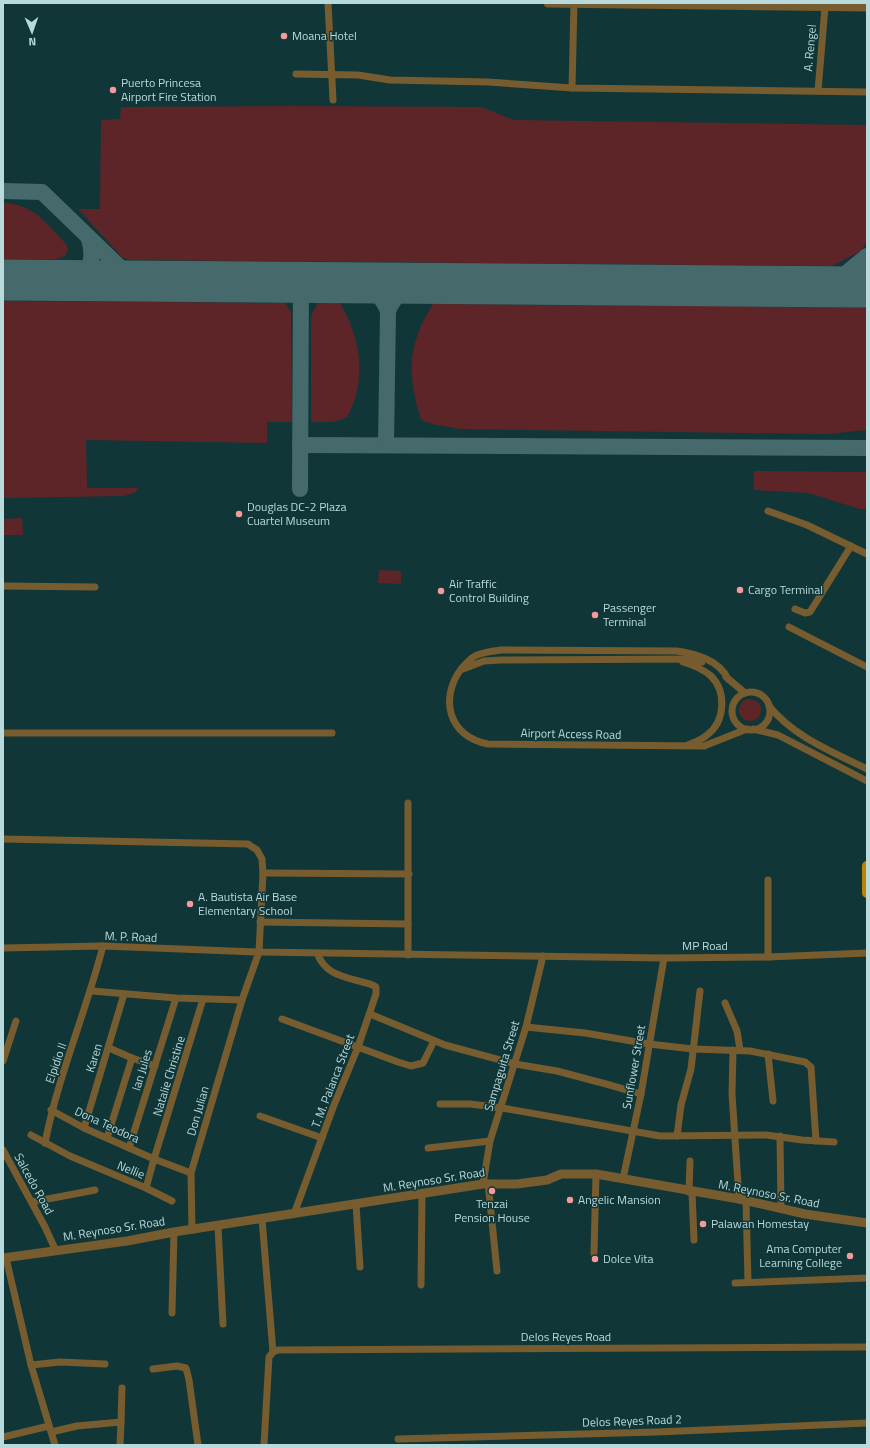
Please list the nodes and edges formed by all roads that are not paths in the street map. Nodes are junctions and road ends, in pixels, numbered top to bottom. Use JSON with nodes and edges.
{"nodes":[{"id":1,"x":328,"y":3,"type":"edge"},
{"id":2,"x":548,"y":3,"type":"edge"},
{"id":3,"x":574,"y":3,"type":"edge"},
{"id":4,"x":828,"y":6,"type":"edge"},
{"id":5,"x":867,"y":7,"type":"edge"},
{"id":6,"x":296,"y":74,"type":"dead end"},
{"id":7,"x":331,"y":74,"type":"junction"},
{"id":8,"x":572,"y":88,"type":"junction"},
{"id":9,"x":818,"y":91,"type":"junction"},
{"id":10,"x":867,"y":92,"type":"edge"},
{"id":11,"x":333,"y":100,"type":"dead end"},
{"id":12,"x":768,"y":511,"type":"dead end"},
{"id":13,"x":851,"y":546,"type":"junction"},
{"id":14,"x":867,"y":554,"type":"edge"},
{"id":15,"x":3,"y":586,"type":"edge"},
{"id":16,"x":95,"y":587,"type":"dead end"},
{"id":17,"x":795,"y":609,"type":"dead end"},
{"id":18,"x":789,"y":627,"type":"dead end"},
{"id":19,"x":679,"y":660,"type":"junction"},
{"id":20,"x":867,"y":667,"type":"edge"},
{"id":21,"x":461,"y":670,"type":"junction"},
{"id":22,"x":728,"y":679,"type":"junction"},
{"id":23,"x":745,"y":693,"type":"junction"},
{"id":24,"x":769,"y":706,"type":"junction"},
{"id":25,"x":750,"y":729,"type":"junction"},
{"id":26,"x":3,"y":733,"type":"edge"},
{"id":27,"x":332,"y":733,"type":"dead end"},
{"id":28,"x":686,"y":746,"type":"junction"},
{"id":29,"x":867,"y":769,"type":"edge"},
{"id":30,"x":867,"y":781,"type":"edge"},
{"id":31,"x":408,"y":803,"type":"dead end"},
{"id":32,"x":3,"y":840,"type":"edge"},
{"id":33,"x":867,"y":866,"type":"edge"},
{"id":34,"x":263,"y":873,"type":"junction"},
{"id":35,"x":409,"y":874,"type":"junction"},
{"id":36,"x":768,"y":880,"type":"dead end"},
{"id":37,"x":867,"y":893,"type":"edge"},
{"id":38,"x":260,"y":922,"type":"junction"},
{"id":39,"x":408,"y":924,"type":"junction"},
{"id":40,"x":104,"y":946,"type":"junction"},
{"id":41,"x":3,"y":948,"type":"edge"},
{"id":42,"x":259,"y":952,"type":"junction"},
{"id":43,"x":317,"y":953,"type":"junction"},
{"id":44,"x":867,"y":953,"type":"edge"},
{"id":45,"x":408,"y":955,"type":"junction"},
{"id":46,"x":543,"y":956,"type":"junction"},
{"id":47,"x":768,"y":957,"type":"junction"},
{"id":48,"x":664,"y":958,"type":"junction"},
{"id":49,"x":92,"y":991,"type":"junction"},
{"id":50,"x":700,"y":992,"type":"dead end"},
{"id":51,"x":124,"y":994,"type":"junction"},
{"id":52,"x":176,"y":998,"type":"junction"},
{"id":53,"x":203,"y":999,"type":"junction"},
{"id":54,"x":242,"y":1000,"type":"junction"},
{"id":55,"x":725,"y":1003,"type":"dead end"},
{"id":56,"x":370,"y":1014,"type":"junction"},
{"id":57,"x":282,"y":1019,"type":"dead end"},
{"id":58,"x":16,"y":1021,"type":"dead end"},
{"id":59,"x":526,"y":1027,"type":"junction"},
{"id":60,"x":434,"y":1041,"type":"junction"},
{"id":61,"x":649,"y":1044,"type":"junction"},
{"id":62,"x":358,"y":1047,"type":"junction"},
{"id":63,"x":109,"y":1048,"type":"junction"},
{"id":64,"x":693,"y":1049,"type":"junction"},
{"id":65,"x":737,"y":1050,"type":"junction"},
{"id":66,"x":768,"y":1054,"type":"junction"},
{"id":67,"x":132,"y":1058,"type":"junction"},
{"id":68,"x":3,"y":1061,"type":"edge"},
{"id":69,"x":515,"y":1064,"type":"junction"},
{"id":70,"x":155,"y":1066,"type":"junction"},
{"id":71,"x":641,"y":1094,"type":"junction"},
{"id":72,"x":773,"y":1101,"type":"dead end"},
{"id":73,"x":440,"y":1104,"type":"dead end"},
{"id":74,"x":502,"y":1108,"type":"junction"},
{"id":75,"x":51,"y":1110,"type":"junction"},
{"id":76,"x":260,"y":1116,"type":"dead end"},
{"id":77,"x":84,"y":1128,"type":"junction"},
{"id":78,"x":633,"y":1132,"type":"junction"},
{"id":79,"x":30,"y":1135,"type":"dead end"},
{"id":80,"x":736,"y":1135,"type":"junction"},
{"id":81,"x":676,"y":1136,"type":"junction"},
{"id":82,"x":780,"y":1136,"type":"junction"},
{"id":83,"x":107,"y":1138,"type":"junction"},
{"id":84,"x":322,"y":1138,"type":"junction"},
{"id":85,"x":816,"y":1141,"type":"junction"},
{"id":86,"x":490,"y":1142,"type":"junction"},
{"id":87,"x":834,"y":1142,"type":"dead end"},
{"id":88,"x":45,"y":1143,"type":"junction"},
{"id":89,"x":129,"y":1148,"type":"junction"},
{"id":90,"x":428,"y":1148,"type":"dead end"},
{"id":91,"x":3,"y":1150,"type":"edge"},
{"id":92,"x":154,"y":1159,"type":"junction"},
{"id":93,"x":690,"y":1161,"type":"dead end"},
{"id":94,"x":191,"y":1173,"type":"junction"},
{"id":95,"x":596,"y":1174,"type":"junction"},
{"id":96,"x":623,"y":1179,"type":"junction"},
{"id":97,"x":485,"y":1184,"type":"junction"},
{"id":98,"x":146,"y":1188,"type":"junction"},
{"id":99,"x":95,"y":1190,"type":"dead end"},
{"id":100,"x":691,"y":1192,"type":"junction"},
{"id":101,"x":422,"y":1194,"type":"junction"},
{"id":102,"x":743,"y":1200,"type":"junction"},
{"id":103,"x":172,"y":1201,"type":"dead end"},
{"id":104,"x":32,"y":1202,"type":"junction"},
{"id":105,"x":356,"y":1204,"type":"junction"},
{"id":106,"x":781,"y":1209,"type":"junction"},
{"id":107,"x":294,"y":1214,"type":"junction"},
{"id":108,"x":262,"y":1219,"type":"junction"},
{"id":109,"x":867,"y":1222,"type":"edge"},
{"id":110,"x":218,"y":1226,"type":"junction"},
{"id":111,"x":192,"y":1230,"type":"junction"},
{"id":112,"x":174,"y":1232,"type":"junction"},
{"id":113,"x":694,"y":1240,"type":"dead end"},
{"id":114,"x":56,"y":1251,"type":"junction"},
{"id":115,"x":594,"y":1253,"type":"dead end"},
{"id":116,"x":4,"y":1258,"type":"edge"},
{"id":117,"x":360,"y":1267,"type":"dead end"},
{"id":118,"x":496,"y":1271,"type":"dead end"},
{"id":119,"x":867,"y":1278,"type":"edge"},
{"id":120,"x":748,"y":1282,"type":"junction"},
{"id":121,"x":735,"y":1283,"type":"dead end"},
{"id":122,"x":421,"y":1285,"type":"dead end"},
{"id":123,"x":172,"y":1313,"type":"dead end"},
{"id":124,"x":223,"y":1324,"type":"dead end"},
{"id":125,"x":867,"y":1347,"type":"edge"},
{"id":126,"x":271,"y":1355,"type":"junction"},
{"id":127,"x":105,"y":1364,"type":"dead end"},
{"id":128,"x":31,"y":1365,"type":"junction"},
{"id":129,"x":153,"y":1369,"type":"dead end"},
{"id":130,"x":122,"y":1388,"type":"dead end"},
{"id":131,"x":121,"y":1422,"type":"junction"},
{"id":132,"x":867,"y":1423,"type":"edge"},
{"id":133,"x":50,"y":1429,"type":"junction"},
{"id":134,"x":3,"y":1437,"type":"edge"},
{"id":135,"x":398,"y":1440,"type":"dead end"},
{"id":136,"x":55,"y":1445,"type":"edge"},
{"id":137,"x":120,"y":1445,"type":"edge"},
{"id":138,"x":198,"y":1445,"type":"edge"},
{"id":139,"x":264,"y":1445,"type":"edge"}],
"edges":[{"from":1,"to":7,"type":"street"},
{"from":2,"to":3,"type":"street"},
{"from":3,"to":4,"type":"street"},
{"from":3,"to":8,"type":"street"},
{"from":4,"to":5,"type":"street"},
{"from":4,"to":9,"type":"street","name":"A. Rengel"},
{"from":6,"to":7,"type":"street"},
{"from":7,"to":8,"type":"street"},
{"from":7,"to":11,"type":"street"},
{"from":8,"to":9,"type":"street"},
{"from":9,"to":10,"type":"street"},
{"from":12,"to":13,"type":"street"},
{"from":13,"to":14,"type":"street"},
{"from":13,"to":17,"type":"street"},
{"from":15,"to":16,"type":"street"},
{"from":18,"to":20,"type":"street"},
{"from":19,"to":21,"type":"street","name":"Airport Access Road"},
{"from":19,"to":22,"type":"street","name":"Airport Access Road"},
{"from":19,"to":28,"type":"street"},
{"from":21,"to":22,"type":"street","name":"Airport Access Road"},
{"from":21,"to":28,"type":"street","name":"Airport Access Road"},
{"from":22,"to":23,"type":"street","name":"Airport Access Road"},
{"from":23,"to":24,"type":"street"},
{"from":23,"to":25,"type":"street"},
{"from":24,"to":25,"type":"street"},
{"from":24,"to":29,"type":"street"},
{"from":25,"to":28,"type":"street","name":"Airport Access Road"},
{"from":25,"to":30,"type":"street"},
{"from":26,"to":27,"type":"street"},
{"from":31,"to":35,"type":"street"},
{"from":32,"to":34,"type":"street","name":"Don Julian"},
{"from":33,"to":37,"type":"main road"},
{"from":34,"to":35,"type":"street"},
{"from":34,"to":38,"type":"street","name":"Don Julian"},
{"from":35,"to":39,"type":"street"},
{"from":36,"to":47,"type":"street"},
{"from":38,"to":39,"type":"street"},
{"from":38,"to":42,"type":"street","name":"Don Julian"},
{"from":39,"to":45,"type":"street"},
{"from":40,"to":41,"type":"street","name":"M. P. Road"},
{"from":40,"to":42,"type":"street","name":"M. P. Road"},
{"from":40,"to":49,"type":"street","name":"Elpidio II"},
{"from":42,"to":43,"type":"street","name":"M. P. Road"},
{"from":42,"to":54,"type":"street","name":"Don Julian"},
{"from":43,"to":45,"type":"street","name":"M. P. Road"},
{"from":43,"to":56,"type":"street","name":"T. M. Palanca Street"},
{"from":44,"to":47,"type":"street","name":"MP Road"},
{"from":45,"to":46,"type":"street","name":"MP Road"},
{"from":46,"to":48,"type":"street","name":"MP Road"},
{"from":46,"to":59,"type":"street","name":"Sampaguita Street"},
{"from":47,"to":48,"type":"street","name":"MP Road"},
{"from":48,"to":61,"type":"street","name":"Sunflower Street"},
{"from":49,"to":51,"type":"street"},
{"from":49,"to":75,"type":"street","name":"Elpidio II"},
{"from":50,"to":64,"type":"street"},
{"from":51,"to":52,"type":"street"},
{"from":51,"to":63,"type":"street","name":"Karen"},
{"from":52,"to":53,"type":"street"},
{"from":52,"to":70,"type":"street","name":"Ian Jules"},
{"from":53,"to":54,"type":"street"},
{"from":53,"to":92,"type":"street","name":"Natalie Christine"},
{"from":54,"to":94,"type":"street","name":"Don Julian"},
{"from":55,"to":65,"type":"street"},
{"from":56,"to":60,"type":"street"},
{"from":56,"to":62,"type":"street","name":"T. M. Palanca Street"},
{"from":57,"to":62,"type":"street"},
{"from":58,"to":68,"type":"street"},
{"from":59,"to":61,"type":"street"},
{"from":59,"to":69,"type":"street","name":"Sampaguita Street"},
{"from":60,"to":62,"type":"street"},
{"from":60,"to":69,"type":"street"},
{"from":61,"to":64,"type":"street"},
{"from":61,"to":71,"type":"street","name":"Sunflower Street"},
{"from":62,"to":84,"type":"street","name":"T. M. Palanca Street"},
{"from":63,"to":67,"type":"street"},
{"from":63,"to":77,"type":"street","name":"Karen"},
{"from":64,"to":65,"type":"street"},
{"from":64,"to":81,"type":"street"},
{"from":65,"to":66,"type":"street"},
{"from":65,"to":80,"type":"street"},
{"from":66,"to":72,"type":"street"},
{"from":66,"to":85,"type":"street"},
{"from":67,"to":70,"type":"street"},
{"from":67,"to":83,"type":"street"},
{"from":69,"to":71,"type":"street"},
{"from":69,"to":74,"type":"street","name":"Sampaguita Street"},
{"from":70,"to":89,"type":"street","name":"Ian Jules"},
{"from":71,"to":78,"type":"street","name":"Sunflower Street"},
{"from":73,"to":74,"type":"street"},
{"from":74,"to":78,"type":"street"},
{"from":74,"to":86,"type":"street","name":"Sampaguita Street"},
{"from":75,"to":77,"type":"street","name":"Dona Teodora"},
{"from":75,"to":88,"type":"street","name":"Elpidio II"},
{"from":76,"to":84,"type":"street"},
{"from":77,"to":83,"type":"street","name":"Dona Teodora"},
{"from":78,"to":81,"type":"street"},
{"from":78,"to":96,"type":"street","name":"Sunflower Street"},
{"from":79,"to":88,"type":"street","name":"Nellie"},
{"from":80,"to":81,"type":"street"},
{"from":80,"to":82,"type":"street"},
{"from":80,"to":102,"type":"street"},
{"from":82,"to":85,"type":"street"},
{"from":82,"to":106,"type":"street"},
{"from":83,"to":89,"type":"street","name":"Dona Teodora"},
{"from":84,"to":107,"type":"street","name":"T. M. Palanca Street"},
{"from":85,"to":87,"type":"street"},
{"from":86,"to":90,"type":"street"},
{"from":86,"to":97,"type":"street","name":"Sampaguita Street"},
{"from":88,"to":98,"type":"street","name":"Nellie"},
{"from":89,"to":92,"type":"street","name":"Dona Teodora"},
{"from":91,"to":104,"type":"street","name":"Salcedo Road"},
{"from":92,"to":94,"type":"street","name":"Nellie"},
{"from":92,"to":98,"type":"street","name":"Nellie"},
{"from":93,"to":100,"type":"street"},
{"from":94,"to":111,"type":"street","name":"Don Julian"},
{"from":95,"to":96,"type":"street","name":"M. Reynoso Sr. Road"},
{"from":95,"to":97,"type":"street","name":"M. Reynoso Sr. Road"},
{"from":95,"to":115,"type":"street"},
{"from":96,"to":100,"type":"street","name":"M. Reynoso Sr. Road"},
{"from":97,"to":101,"type":"street","name":"M. Reynoso Sr. Road"},
{"from":97,"to":118,"type":"street","name":"Sampaguita Street"},
{"from":98,"to":103,"type":"street"},
{"from":99,"to":104,"type":"street"},
{"from":100,"to":102,"type":"street","name":"M. Reynoso Sr. Road"},
{"from":100,"to":113,"type":"street"},
{"from":101,"to":105,"type":"street","name":"M. Reynoso Sr. Road"},
{"from":101,"to":122,"type":"street"},
{"from":102,"to":106,"type":"street","name":"M. Reynoso Sr. Road"},
{"from":102,"to":120,"type":"street"},
{"from":104,"to":114,"type":"street","name":"Salcedo Road"},
{"from":105,"to":107,"type":"street","name":"M. Reynoso Sr. Road"},
{"from":105,"to":117,"type":"street"},
{"from":106,"to":109,"type":"street","name":"M. Reynoso Sr. Road"},
{"from":107,"to":108,"type":"street","name":"M. Reynoso Sr. Road"},
{"from":108,"to":110,"type":"street","name":"M. Reynoso Sr. Road"},
{"from":108,"to":126,"type":"street"},
{"from":110,"to":111,"type":"street","name":"M. Reynoso Sr. Road"},
{"from":110,"to":124,"type":"street"},
{"from":111,"to":112,"type":"street","name":"M. Reynoso Sr. Road"},
{"from":112,"to":114,"type":"street","name":"M. Reynoso Sr. Road"},
{"from":112,"to":123,"type":"street"},
{"from":114,"to":116,"type":"street","name":"M. Reynoso Sr. Road"},
{"from":116,"to":128,"type":"street"},
{"from":119,"to":120,"type":"street"},
{"from":120,"to":121,"type":"street"},
{"from":125,"to":126,"type":"street","name":"Delos Reyes Road"},
{"from":126,"to":139,"type":"street"},
{"from":127,"to":128,"type":"street"},
{"from":128,"to":133,"type":"street"},
{"from":129,"to":138,"type":"street"},
{"from":130,"to":131,"type":"street"},
{"from":131,"to":133,"type":"street"},
{"from":131,"to":137,"type":"street"},
{"from":132,"to":135,"type":"street","name":"Delos Reyes Road 2"},
{"from":133,"to":134,"type":"street"},
{"from":133,"to":136,"type":"street"}]}
